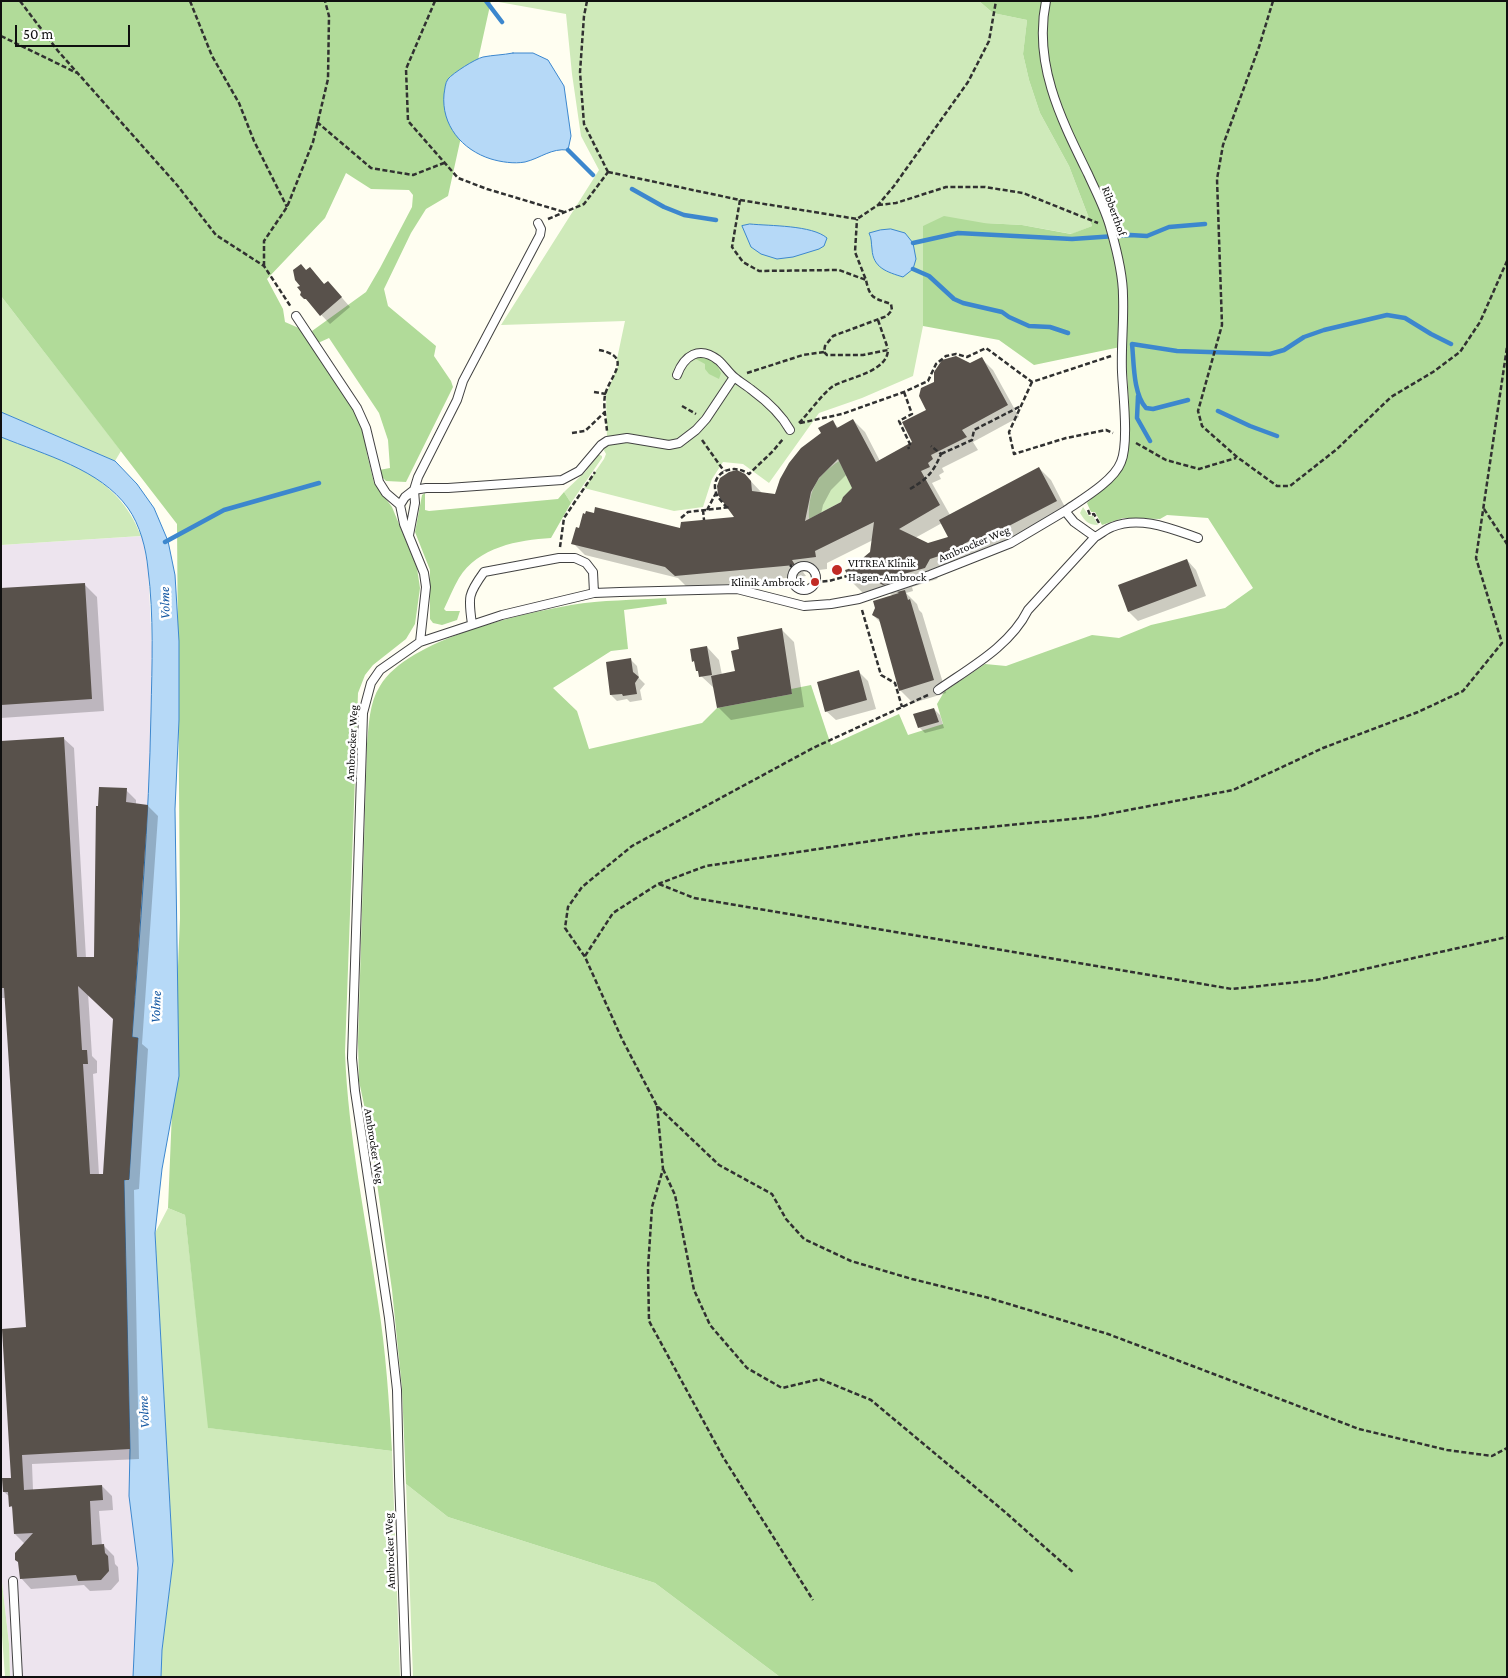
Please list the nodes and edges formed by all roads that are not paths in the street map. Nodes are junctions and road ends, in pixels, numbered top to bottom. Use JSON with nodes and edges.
{"nodes":[{"id":1,"x":1046,"y":1,"type":"edge"},
{"id":2,"x":538,"y":223,"type":"road end"},
{"id":3,"x":296,"y":316,"type":"road end"},
{"id":4,"x":676,"y":375,"type":"dead end"},
{"id":5,"x":734,"y":377,"type":"junction"},
{"id":6,"x":790,"y":430,"type":"road end"},
{"id":7,"x":1125,"y":437,"type":"joint"},
{"id":8,"x":414,"y":490,"type":"junction"},
{"id":9,"x":400,"y":505,"type":"junction"},
{"id":10,"x":1065,"y":511,"type":"junction"},
{"id":11,"x":409,"y":535,"type":"junction"},
{"id":12,"x":1095,"y":537,"type":"junction"},
{"id":13,"x":1198,"y":538,"type":"dead end"},
{"id":14,"x":798,"y":588,"type":"junction"},
{"id":15,"x":594,"y":594,"type":"junction"},
{"id":16,"x":791,"y":604,"type":"junction"},
{"id":17,"x":472,"y":624,"type":"junction"},
{"id":18,"x":420,"y":642,"type":"junction"},
{"id":19,"x":938,"y":690,"type":"road end"},
{"id":20,"x":13,"y":1581,"type":"dead end"},
{"id":21,"x":18,"y":1677,"type":"edge"},
{"id":22,"x":406,"y":1677,"type":"edge"}],
"edges":[{"from":1,"to":7,"type":"lane","name":"Ribberthof"},
{"from":2,"to":8,"type":"lane"},
{"from":3,"to":9,"type":"lane"},
{"from":4,"to":5,"type":"lane"},
{"from":5,"to":6,"type":"lane"},
{"from":5,"to":8,"type":"lane"},
{"from":7,"to":10,"type":"lane","name":"Ambrocker Weg"},
{"from":8,"to":9,"type":"lane"},
{"from":8,"to":11,"type":"lane"},
{"from":9,"to":11,"type":"lane"},
{"from":10,"to":12,"type":"lane"},
{"from":10,"to":16,"type":"lane","name":"Ambrocker Weg"},
{"from":11,"to":18,"type":"lane"},
{"from":12,"to":13,"type":"lane"},
{"from":12,"to":19,"type":"lane"},
{"from":14,"to":14,"type":"lane"},
{"from":14,"to":16,"type":"lane"},
{"from":15,"to":16,"type":"lane","name":"Ambrocker Weg"},
{"from":15,"to":17,"type":"lane","name":"Ambrocker Weg"},
{"from":15,"to":17,"type":"lane"},
{"from":17,"to":18,"type":"lane","name":"Ambrocker Weg"},
{"from":18,"to":22,"type":"lane","name":"Ambrocker Weg"},
{"from":20,"to":21,"type":"lane"}]}
